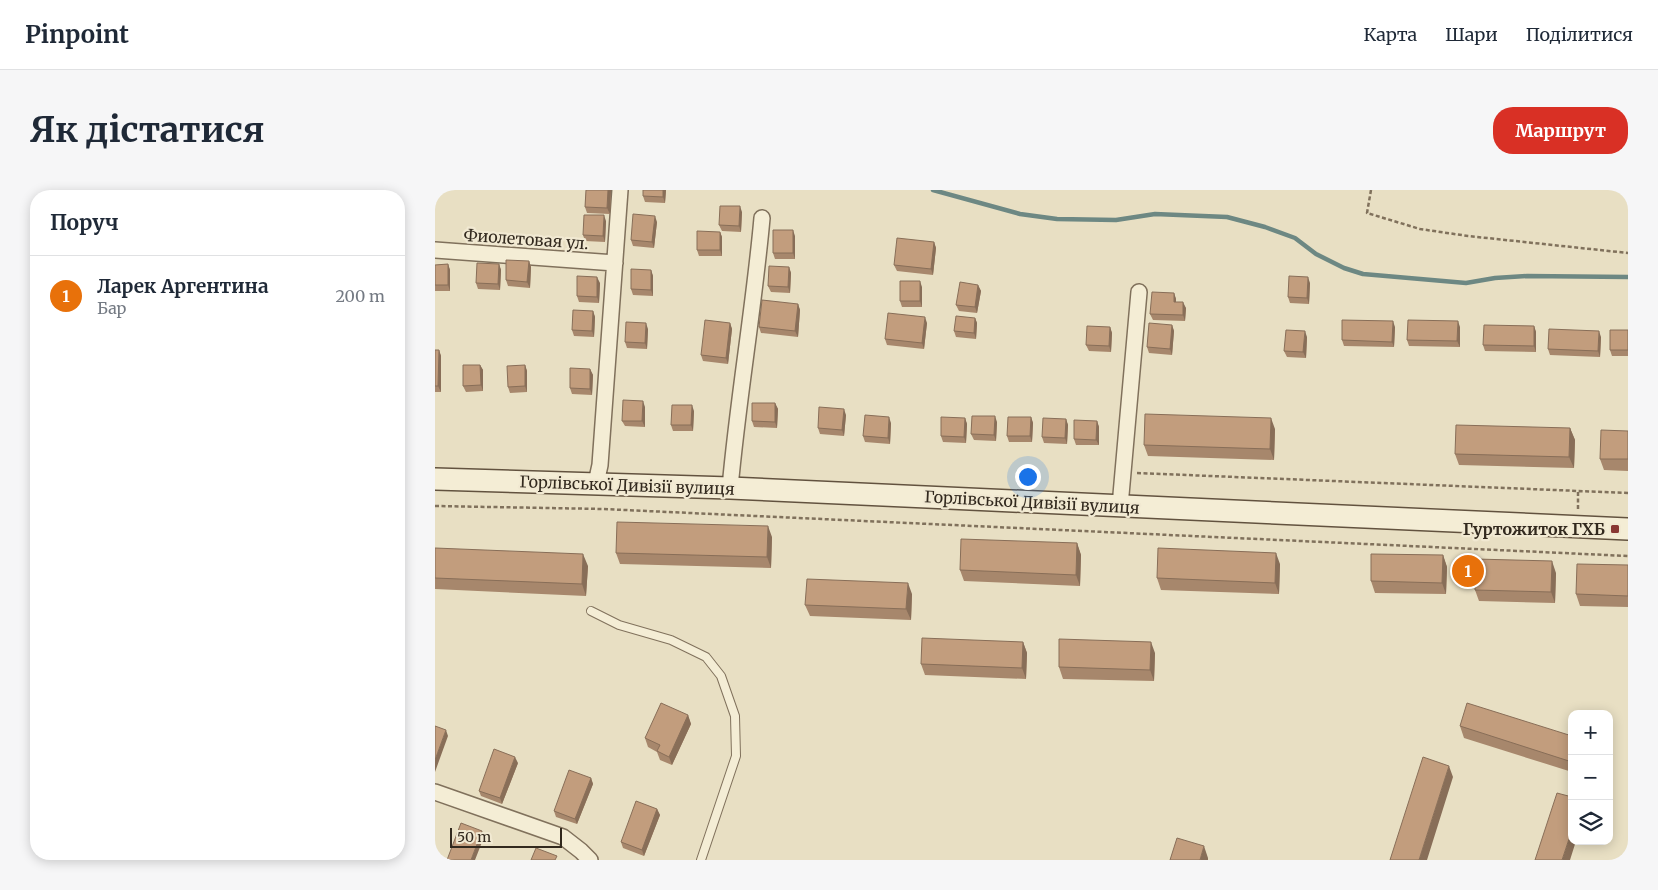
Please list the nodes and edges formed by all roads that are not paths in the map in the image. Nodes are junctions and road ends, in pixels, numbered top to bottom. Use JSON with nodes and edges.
{"nodes":[{"id":1,"x":620,"y":190,"type":"edge"},
{"id":2,"x":762,"y":218,"type":"dead end"},
{"id":3,"x":435,"y":250,"type":"edge"},
{"id":4,"x":615,"y":263,"type":"junction"},
{"id":5,"x":1139,"y":292,"type":"dead end"},
{"id":6,"x":435,"y":479,"type":"edge"},
{"id":7,"x":596,"y":483,"type":"junction"},
{"id":8,"x":731,"y":488,"type":"junction"},
{"id":9,"x":1120,"y":506,"type":"junction"},
{"id":10,"x":1628,"y":529,"type":"edge"},
{"id":11,"x":591,"y":611,"type":"dead end"},
{"id":12,"x":435,"y":792,"type":"edge"},
{"id":13,"x":590,"y":860,"type":"edge"},
{"id":14,"x":701,"y":860,"type":"edge"}],
"edges":[{"from":1,"to":4,"type":"street"},
{"from":2,"to":8,"type":"street"},
{"from":3,"to":4,"type":"street","name":"Фиолетовая ул."},
{"from":4,"to":7,"type":"street"},
{"from":5,"to":9,"type":"street"},
{"from":6,"to":7,"type":"main road","name":"Горлівської Дивізії вулиця"},
{"from":7,"to":8,"type":"main road","name":"Горлівської Дивізії вулиця"},
{"from":8,"to":9,"type":"main road","name":"Горлівської Дивізії вулиця"},
{"from":9,"to":10,"type":"main road","name":"Горлівської Дивізії вулиця"},
{"from":11,"to":14,"type":"lane"},
{"from":12,"to":13,"type":"street"}]}
